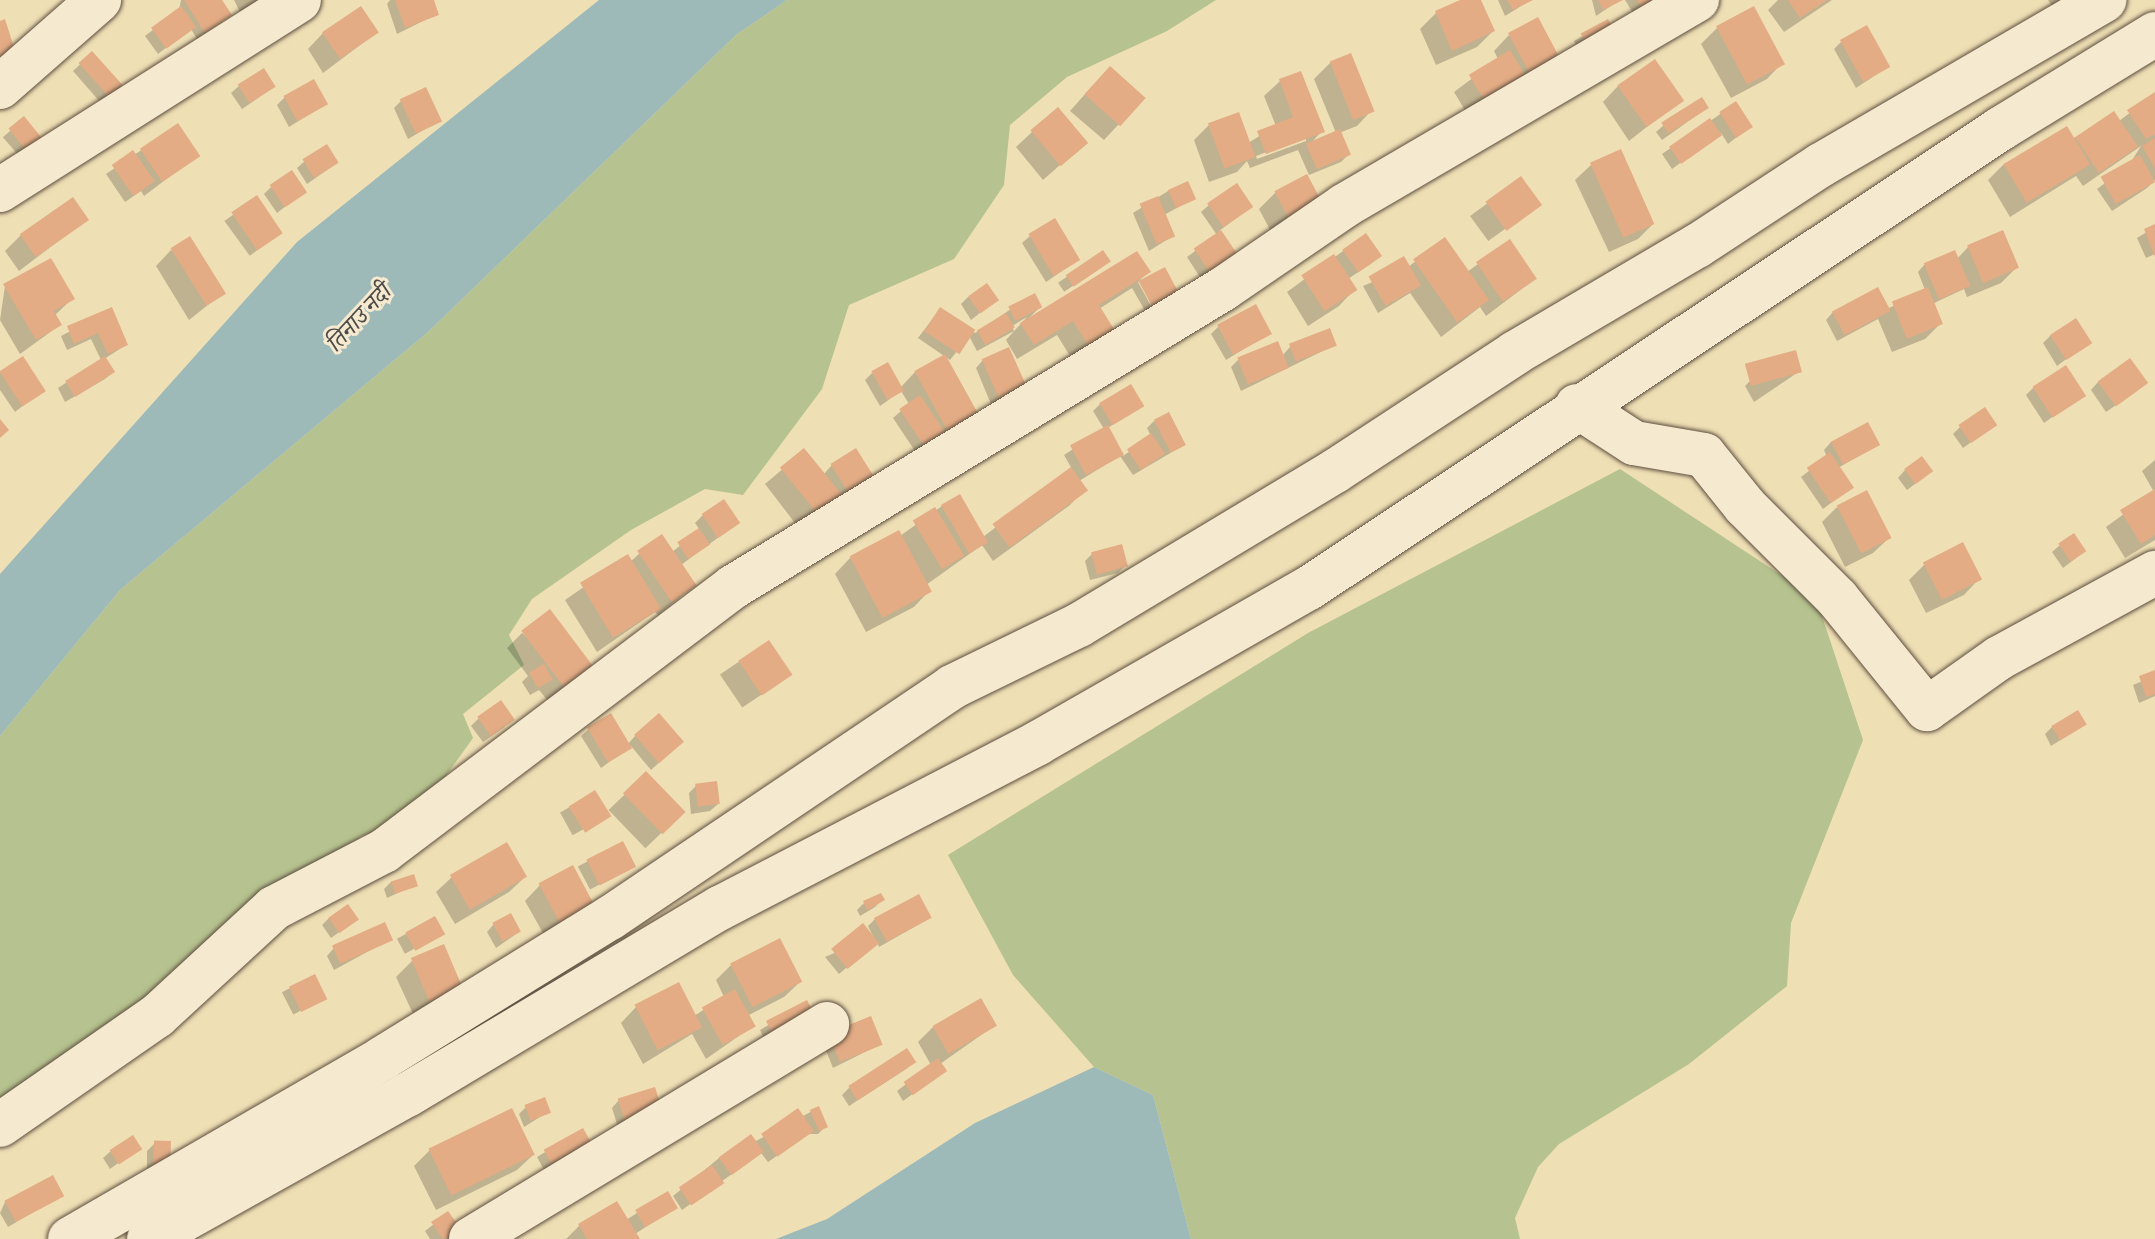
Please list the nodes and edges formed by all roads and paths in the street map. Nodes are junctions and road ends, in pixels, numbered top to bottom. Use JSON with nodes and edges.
{"nodes":[{"id":1,"x":99,"y":0,"type":"edge"},
{"id":2,"x":299,"y":0,"type":"edge"},
{"id":3,"x":1697,"y":0,"type":"edge"},
{"id":4,"x":2104,"y":0,"type":"edge"},
{"id":5,"x":2155,"y":34,"type":"edge"},
{"id":6,"x":0,"y":87,"type":"edge"},
{"id":7,"x":0,"y":190,"type":"edge"},
{"id":8,"x":1577,"y":406,"type":"junction"},
{"id":9,"x":2155,"y":573,"type":"edge"},
{"id":10,"x":827,"y":1024,"type":"dead end"},
{"id":11,"x":0,"y":1125,"type":"edge"},
{"id":12,"x":216,"y":1222,"type":"edge"},
{"id":13,"x":483,"y":1235,"type":"edge"},
{"id":14,"x":70,"y":1239,"type":"edge"},
{"id":15,"x":149,"y":1239,"type":"edge"}],
"edges":[{"from":1,"to":6,"type":"street"},
{"from":2,"to":7,"type":"street"},
{"from":3,"to":11,"type":"street"},
{"from":4,"to":14,"type":"street"},
{"from":5,"to":8,"type":"street"},
{"from":8,"to":9,"type":"street"},
{"from":8,"to":12,"type":"street"},
{"from":10,"to":13,"type":"street"},
{"from":12,"to":15,"type":"street"}]}
